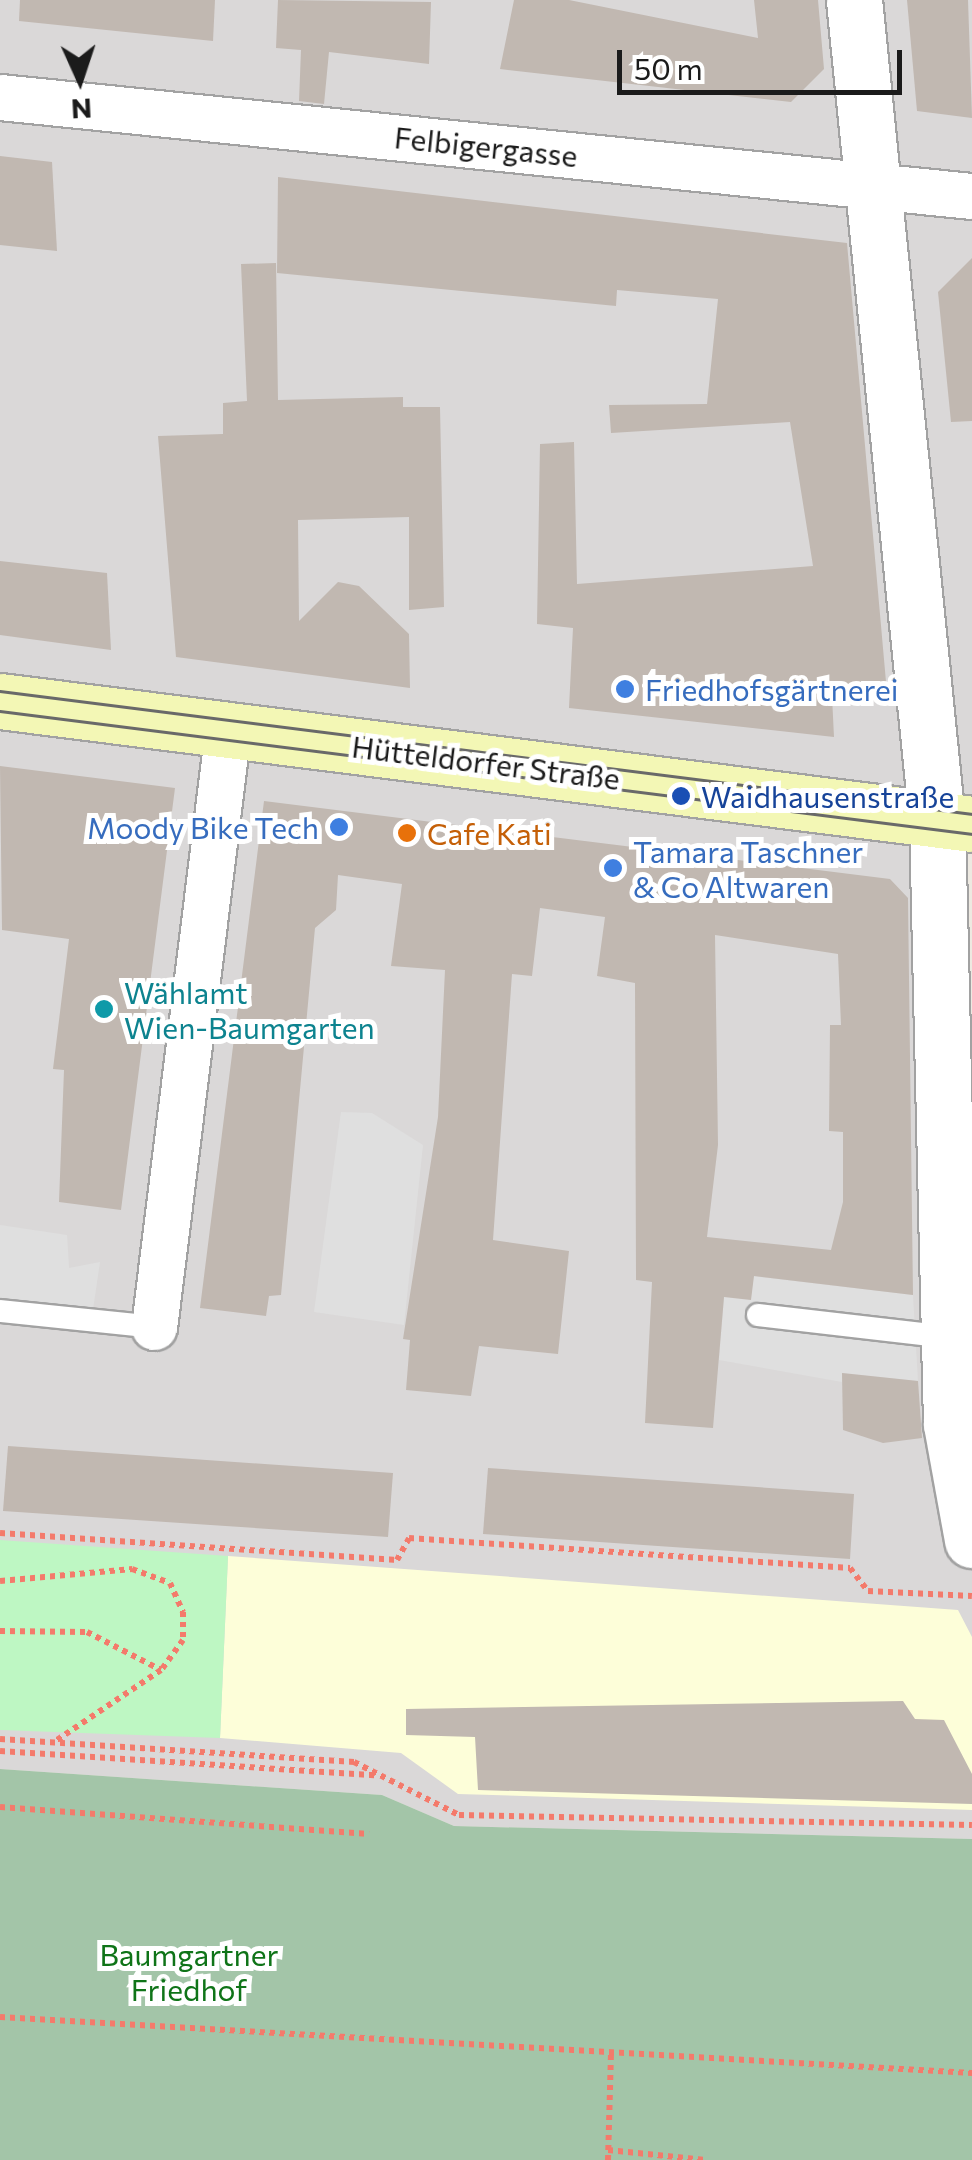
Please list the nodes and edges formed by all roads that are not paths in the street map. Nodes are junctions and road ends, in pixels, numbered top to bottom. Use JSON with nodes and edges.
{"nodes":[{"id":1,"x":854,"y":0,"type":"edge"},
{"id":2,"x":0,"y":97,"type":"edge"},
{"id":3,"x":875,"y":185,"type":"junction"},
{"id":4,"x":972,"y":196,"type":"edge"},
{"id":5,"x":0,"y":701,"type":"edge"},
{"id":6,"x":228,"y":729,"type":"junction"},
{"id":7,"x":955,"y":822,"type":"edge"},
{"id":8,"x":0,"y":1311,"type":"edge"},
{"id":9,"x":758,"y":1315,"type":"dead end"},
{"id":10,"x":154,"y":1327,"type":"joint"},
{"id":11,"x":948,"y":1337,"type":"junction"},
{"id":12,"x":972,"y":1540,"type":"edge"}],
"edges":[{"from":1,"to":3,"type":"street"},
{"from":2,"to":3,"type":"street","name":"Felbigergasse"},
{"from":3,"to":4,"type":"street","name":"Felbigergasse"},
{"from":3,"to":7,"type":"street"},
{"from":5,"to":6,"type":"main road","name":"Hütteldorfer Straße"},
{"from":6,"to":7,"type":"main road","name":"Hütteldorfer Straße"},
{"from":6,"to":10,"type":"street"},
{"from":7,"to":11,"type":"street"},
{"from":8,"to":10,"type":"lane"},
{"from":9,"to":11,"type":"lane"},
{"from":11,"to":12,"type":"street"}]}
